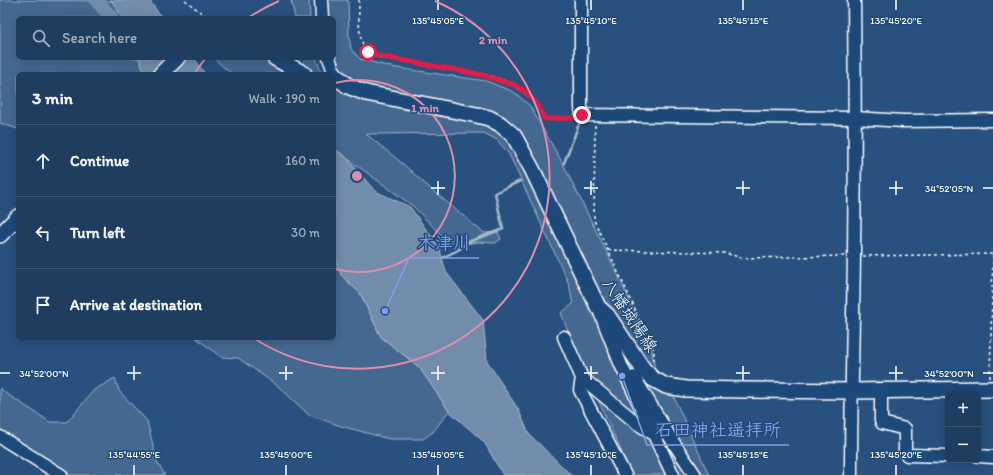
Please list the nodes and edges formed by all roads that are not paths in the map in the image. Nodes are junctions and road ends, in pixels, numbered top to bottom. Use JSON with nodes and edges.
{"nodes":[{"id":1,"x":321,"y":0,"type":"edge"},
{"id":2,"x":581,"y":0,"type":"edge"},
{"id":3,"x":854,"y":0,"type":"edge"},
{"id":4,"x":322,"y":16,"type":"edge"},
{"id":5,"x":175,"y":60,"type":"edge"},
{"id":6,"x":279,"y":60,"type":"edge"},
{"id":7,"x":330,"y":60,"type":"edge"},
{"id":8,"x":163,"y":72,"type":"edge"},
{"id":9,"x":300,"y":72,"type":"edge"},
{"id":10,"x":334,"y":72,"type":"edge"},
{"id":11,"x":337,"y":80,"type":"edge"},
{"id":12,"x":856,"y":118,"type":"junction"},
{"id":13,"x":993,"y":120,"type":"edge"},
{"id":14,"x":16,"y":219,"type":"edge"},
{"id":15,"x":0,"y":235,"type":"edge"},
{"id":16,"x":598,"y":307,"type":"junction"},
{"id":17,"x":564,"y":337,"type":"dead end"},
{"id":18,"x":621,"y":366,"type":"junction"},
{"id":19,"x":582,"y":378,"type":"junction"},
{"id":20,"x":992,"y":389,"type":"edge"},
{"id":21,"x":882,"y":390,"type":"junction"},
{"id":22,"x":851,"y":391,"type":"junction"},
{"id":23,"x":654,"y":434,"type":"junction"},
{"id":24,"x":0,"y":437,"type":"edge"},
{"id":25,"x":945,"y":456,"type":"edge"},
{"id":26,"x":981,"y":456,"type":"edge"},
{"id":27,"x":993,"y":457,"type":"edge"},
{"id":28,"x":61,"y":475,"type":"edge"},
{"id":29,"x":625,"y":475,"type":"edge"},
{"id":30,"x":673,"y":475,"type":"edge"},
{"id":31,"x":695,"y":475,"type":"edge"},
{"id":32,"x":851,"y":475,"type":"edge"}],
"edges":[{"from":1,"to":4,"type":"street"},
{"from":2,"to":12,"type":"street"},
{"from":3,"to":12,"type":"street"},
{"from":5,"to":8,"type":"main road"},
{"from":6,"to":9,"type":"main road"},
{"from":7,"to":10,"type":"street"},
{"from":11,"to":16,"type":"main road","name":"八幡城陽線"},
{"from":12,"to":13,"type":"street"},
{"from":12,"to":22,"type":"street"},
{"from":14,"to":15,"type":"main road"},
{"from":16,"to":18,"type":"street"},
{"from":16,"to":22,"type":"main road","name":"八幡城陽線"},
{"from":17,"to":19,"type":"street"},
{"from":18,"to":23,"type":"street"},
{"from":18,"to":31,"type":"street"},
{"from":19,"to":23,"type":"street"},
{"from":19,"to":29,"type":"street"},
{"from":20,"to":21,"type":"main road","name":"八幡城陽線"},
{"from":21,"to":22,"type":"main road","name":"八幡城陽線"},
{"from":21,"to":25,"type":"street"},
{"from":22,"to":32,"type":"street"},
{"from":23,"to":30,"type":"street"},
{"from":24,"to":28,"type":"street"},
{"from":26,"to":27,"type":"street"}]}
